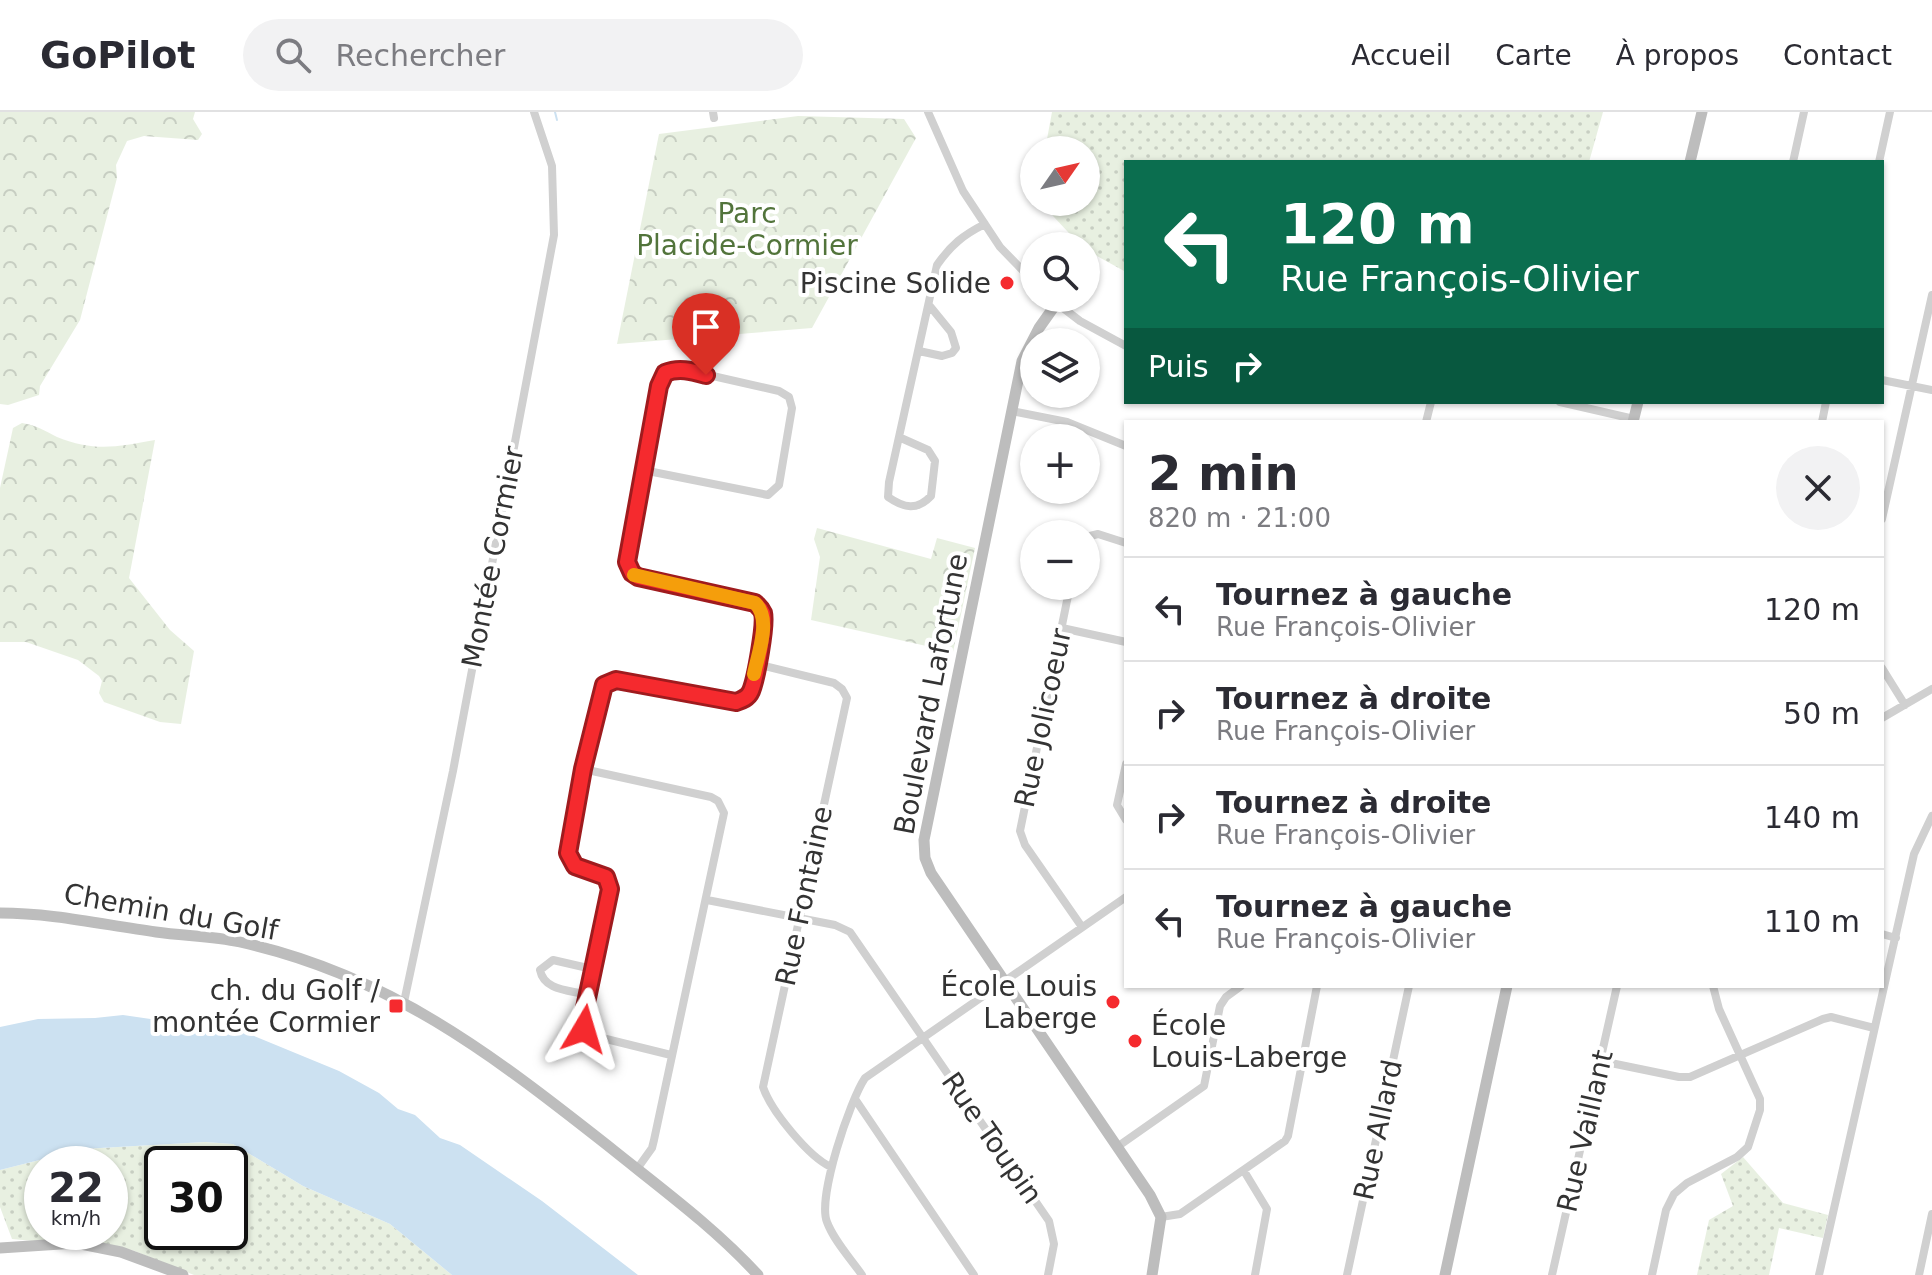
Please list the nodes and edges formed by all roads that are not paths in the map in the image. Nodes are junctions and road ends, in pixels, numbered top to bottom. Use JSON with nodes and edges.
{"nodes":[{"id":1,"x":535,"y":112,"type":"edge"},
{"id":2,"x":928,"y":112,"type":"edge"},
{"id":3,"x":1702,"y":112,"type":"edge"},
{"id":4,"x":1804,"y":112,"type":"edge"},
{"id":5,"x":1890,"y":112,"type":"edge"},
{"id":6,"x":1690,"y":160,"type":"edge"},
{"id":7,"x":1793,"y":160,"type":"edge"},
{"id":8,"x":1879,"y":160,"type":"edge"},
{"id":9,"x":985,"y":224,"type":"junction"},
{"id":10,"x":1020,"y":268,"type":"edge"},
{"id":11,"x":1932,"y":295,"type":"edge"},
{"id":12,"x":929,"y":305,"type":"junction"},
{"id":13,"x":1047,"y":312,"type":"edge"},
{"id":14,"x":1069,"y":312,"type":"edge"},
{"id":15,"x":1124,"y":345,"type":"edge"},
{"id":16,"x":919,"y":351,"type":"junction"},
{"id":17,"x":1884,"y":380,"type":"edge"},
{"id":18,"x":1913,"y":386,"type":"junction"},
{"id":19,"x":1932,"y":390,"type":"edge"},
{"id":20,"x":1568,"y":404,"type":"edge"},
{"id":21,"x":1012,"y":411,"type":"junction"},
{"id":22,"x":1634,"y":420,"type":"edge"},
{"id":23,"x":901,"y":438,"type":"junction"},
{"id":24,"x":1124,"y":445,"type":"edge"},
{"id":25,"x":643,"y":470,"type":"junction"},
{"id":26,"x":1884,"y":510,"type":"edge"},
{"id":27,"x":1100,"y":535,"type":"edge"},
{"id":28,"x":1124,"y":542,"type":"edge"},
{"id":29,"x":1067,"y":600,"type":"edge"},
{"id":30,"x":1062,"y":628,"type":"junction"},
{"id":31,"x":1124,"y":642,"type":"edge"},
{"id":32,"x":756,"y":664,"type":"junction"},
{"id":33,"x":1884,"y":671,"type":"edge"},
{"id":34,"x":1932,"y":689,"type":"edge"},
{"id":35,"x":1905,"y":705,"type":"junction"},
{"id":36,"x":1884,"y":717,"type":"edge"},
{"id":37,"x":583,"y":769,"type":"junction"},
{"id":38,"x":1123,"y":787,"type":"edge"},
{"id":39,"x":1932,"y":816,"type":"edge"},
{"id":40,"x":1124,"y":817,"type":"edge"},
{"id":41,"x":1124,"y":898,"type":"edge"},
{"id":42,"x":707,"y":900,"type":"junction"},
{"id":43,"x":0,"y":913,"type":"edge"},
{"id":44,"x":800,"y":918,"type":"junction"},
{"id":45,"x":1082,"y":927,"type":"junction"},
{"id":46,"x":1884,"y":935,"type":"edge"},
{"id":47,"x":1896,"y":938,"type":"junction"},
{"id":48,"x":592,"y":969,"type":"junction"},
{"id":49,"x":1004,"y":981,"type":"junction"},
{"id":50,"x":1884,"y":987,"type":"edge"},
{"id":51,"x":1237,"y":988,"type":"edge"},
{"id":52,"x":1317,"y":988,"type":"edge"},
{"id":53,"x":1409,"y":988,"type":"edge"},
{"id":54,"x":1507,"y":988,"type":"edge"},
{"id":55,"x":1617,"y":988,"type":"edge"},
{"id":56,"x":1714,"y":988,"type":"edge"},
{"id":57,"x":1884,"y":988,"type":"edge"},
{"id":58,"x":588,"y":995,"type":"junction"},
{"id":59,"x":404,"y":1002,"type":"junction"},
{"id":60,"x":1874,"y":1028,"type":"junction"},
{"id":61,"x":922,"y":1037,"type":"junction"},
{"id":62,"x":1740,"y":1054,"type":"junction"},
{"id":63,"x":671,"y":1055,"type":"junction"},
{"id":64,"x":1601,"y":1061,"type":"junction"},
{"id":65,"x":855,"y":1099,"type":"junction"},
{"id":66,"x":1117,"y":1147,"type":"junction"},
{"id":67,"x":831,"y":1167,"type":"junction"},
{"id":68,"x":637,"y":1169,"type":"junction"},
{"id":69,"x":1244,"y":1171,"type":"junction"},
{"id":70,"x":1932,"y":1214,"type":"edge"},
{"id":71,"x":1161,"y":1217,"type":"junction"},
{"id":72,"x":0,"y":1248,"type":"edge"},
{"id":73,"x":176,"y":1274,"type":"edge"},
{"id":74,"x":758,"y":1275,"type":"edge"},
{"id":75,"x":862,"y":1275,"type":"edge"},
{"id":76,"x":974,"y":1275,"type":"edge"},
{"id":77,"x":1048,"y":1275,"type":"edge"},
{"id":78,"x":1152,"y":1275,"type":"edge"},
{"id":79,"x":1255,"y":1275,"type":"edge"},
{"id":80,"x":1347,"y":1275,"type":"edge"},
{"id":81,"x":1445,"y":1275,"type":"edge"},
{"id":82,"x":1552,"y":1275,"type":"edge"},
{"id":83,"x":1652,"y":1275,"type":"edge"},
{"id":84,"x":1819,"y":1275,"type":"edge"},
{"id":85,"x":1919,"y":1275,"type":"edge"}],
"edges":[{"from":1,"to":59,"type":"street","name":"Montée Cormier"},
{"from":2,"to":9,"type":"street"},
{"from":3,"to":6,"type":"street"},
{"from":4,"to":7,"type":"street"},
{"from":5,"to":8,"type":"street"},
{"from":9,"to":10,"type":"street"},
{"from":9,"to":12,"type":"street"},
{"from":11,"to":18,"type":"street"},
{"from":12,"to":16,"type":"street"},
{"from":12,"to":16,"type":"street"},
{"from":13,"to":21,"type":"street","name":"Boulevard Lafortune"},
{"from":14,"to":15,"type":"street"},
{"from":16,"to":23,"type":"street"},
{"from":17,"to":18,"type":"street"},
{"from":18,"to":19,"type":"street"},
{"from":18,"to":26,"type":"street"},
{"from":20,"to":22,"type":"street"},
{"from":21,"to":24,"type":"street"},
{"from":21,"to":49,"type":"street","name":"Boulevard Lafortune"},
{"from":23,"to":23,"type":"street"},
{"from":25,"to":25,"type":"street"},
{"from":25,"to":32,"type":"street"},
{"from":27,"to":28,"type":"street"},
{"from":29,"to":30,"type":"street","name":"Rue Jolicoeur"},
{"from":30,"to":31,"type":"street"},
{"from":30,"to":45,"type":"street","name":"Rue Jolicoeur"},
{"from":32,"to":37,"type":"street"},
{"from":32,"to":44,"type":"street","name":"Rue Fontaine"},
{"from":33,"to":35,"type":"street"},
{"from":34,"to":35,"type":"street"},
{"from":35,"to":36,"type":"street"},
{"from":37,"to":42,"type":"street"},
{"from":37,"to":48,"type":"street"},
{"from":38,"to":40,"type":"street"},
{"from":39,"to":47,"type":"street"},
{"from":41,"to":45,"type":"street"},
{"from":42,"to":44,"type":"street","name":"Rue Toupin"},
{"from":42,"to":63,"type":"street"},
{"from":43,"to":59,"type":"street","name":"Chemin du Golf"},
{"from":44,"to":61,"type":"street","name":"Rue Toupin"},
{"from":44,"to":67,"type":"street","name":"Rue Fontaine"},
{"from":45,"to":49,"type":"street"},
{"from":46,"to":47,"type":"street"},
{"from":47,"to":50,"type":"street"},
{"from":48,"to":58,"type":"street"},
{"from":48,"to":58,"type":"street"},
{"from":49,"to":61,"type":"street"},
{"from":49,"to":66,"type":"street","name":"Boulevard Lafortune"},
{"from":51,"to":66,"type":"street"},
{"from":52,"to":69,"type":"street"},
{"from":53,"to":80,"type":"street","name":"Rue Allard"},
{"from":54,"to":81,"type":"street"},
{"from":55,"to":64,"type":"street","name":"Rue Vaillant"},
{"from":56,"to":62,"type":"street"},
{"from":57,"to":60,"type":"street"},
{"from":58,"to":63,"type":"street"},
{"from":59,"to":68,"type":"street","name":"Chemin du Golf"},
{"from":60,"to":62,"type":"street"},
{"from":60,"to":84,"type":"street"},
{"from":61,"to":65,"type":"street"},
{"from":61,"to":77,"type":"street","name":"Rue Toupin"},
{"from":62,"to":64,"type":"street"},
{"from":62,"to":83,"type":"street"},
{"from":63,"to":68,"type":"street"},
{"from":64,"to":82,"type":"street","name":"Rue Vaillant"},
{"from":65,"to":67,"type":"street"},
{"from":65,"to":76,"type":"street"},
{"from":66,"to":71,"type":"street","name":"Boulevard Lafortune"},
{"from":67,"to":75,"type":"street"},
{"from":68,"to":74,"type":"street","name":"Chemin du Golf"},
{"from":69,"to":71,"type":"street"},
{"from":69,"to":79,"type":"street"},
{"from":70,"to":85,"type":"street"},
{"from":71,"to":78,"type":"street"},
{"from":72,"to":73,"type":"street"}]}
